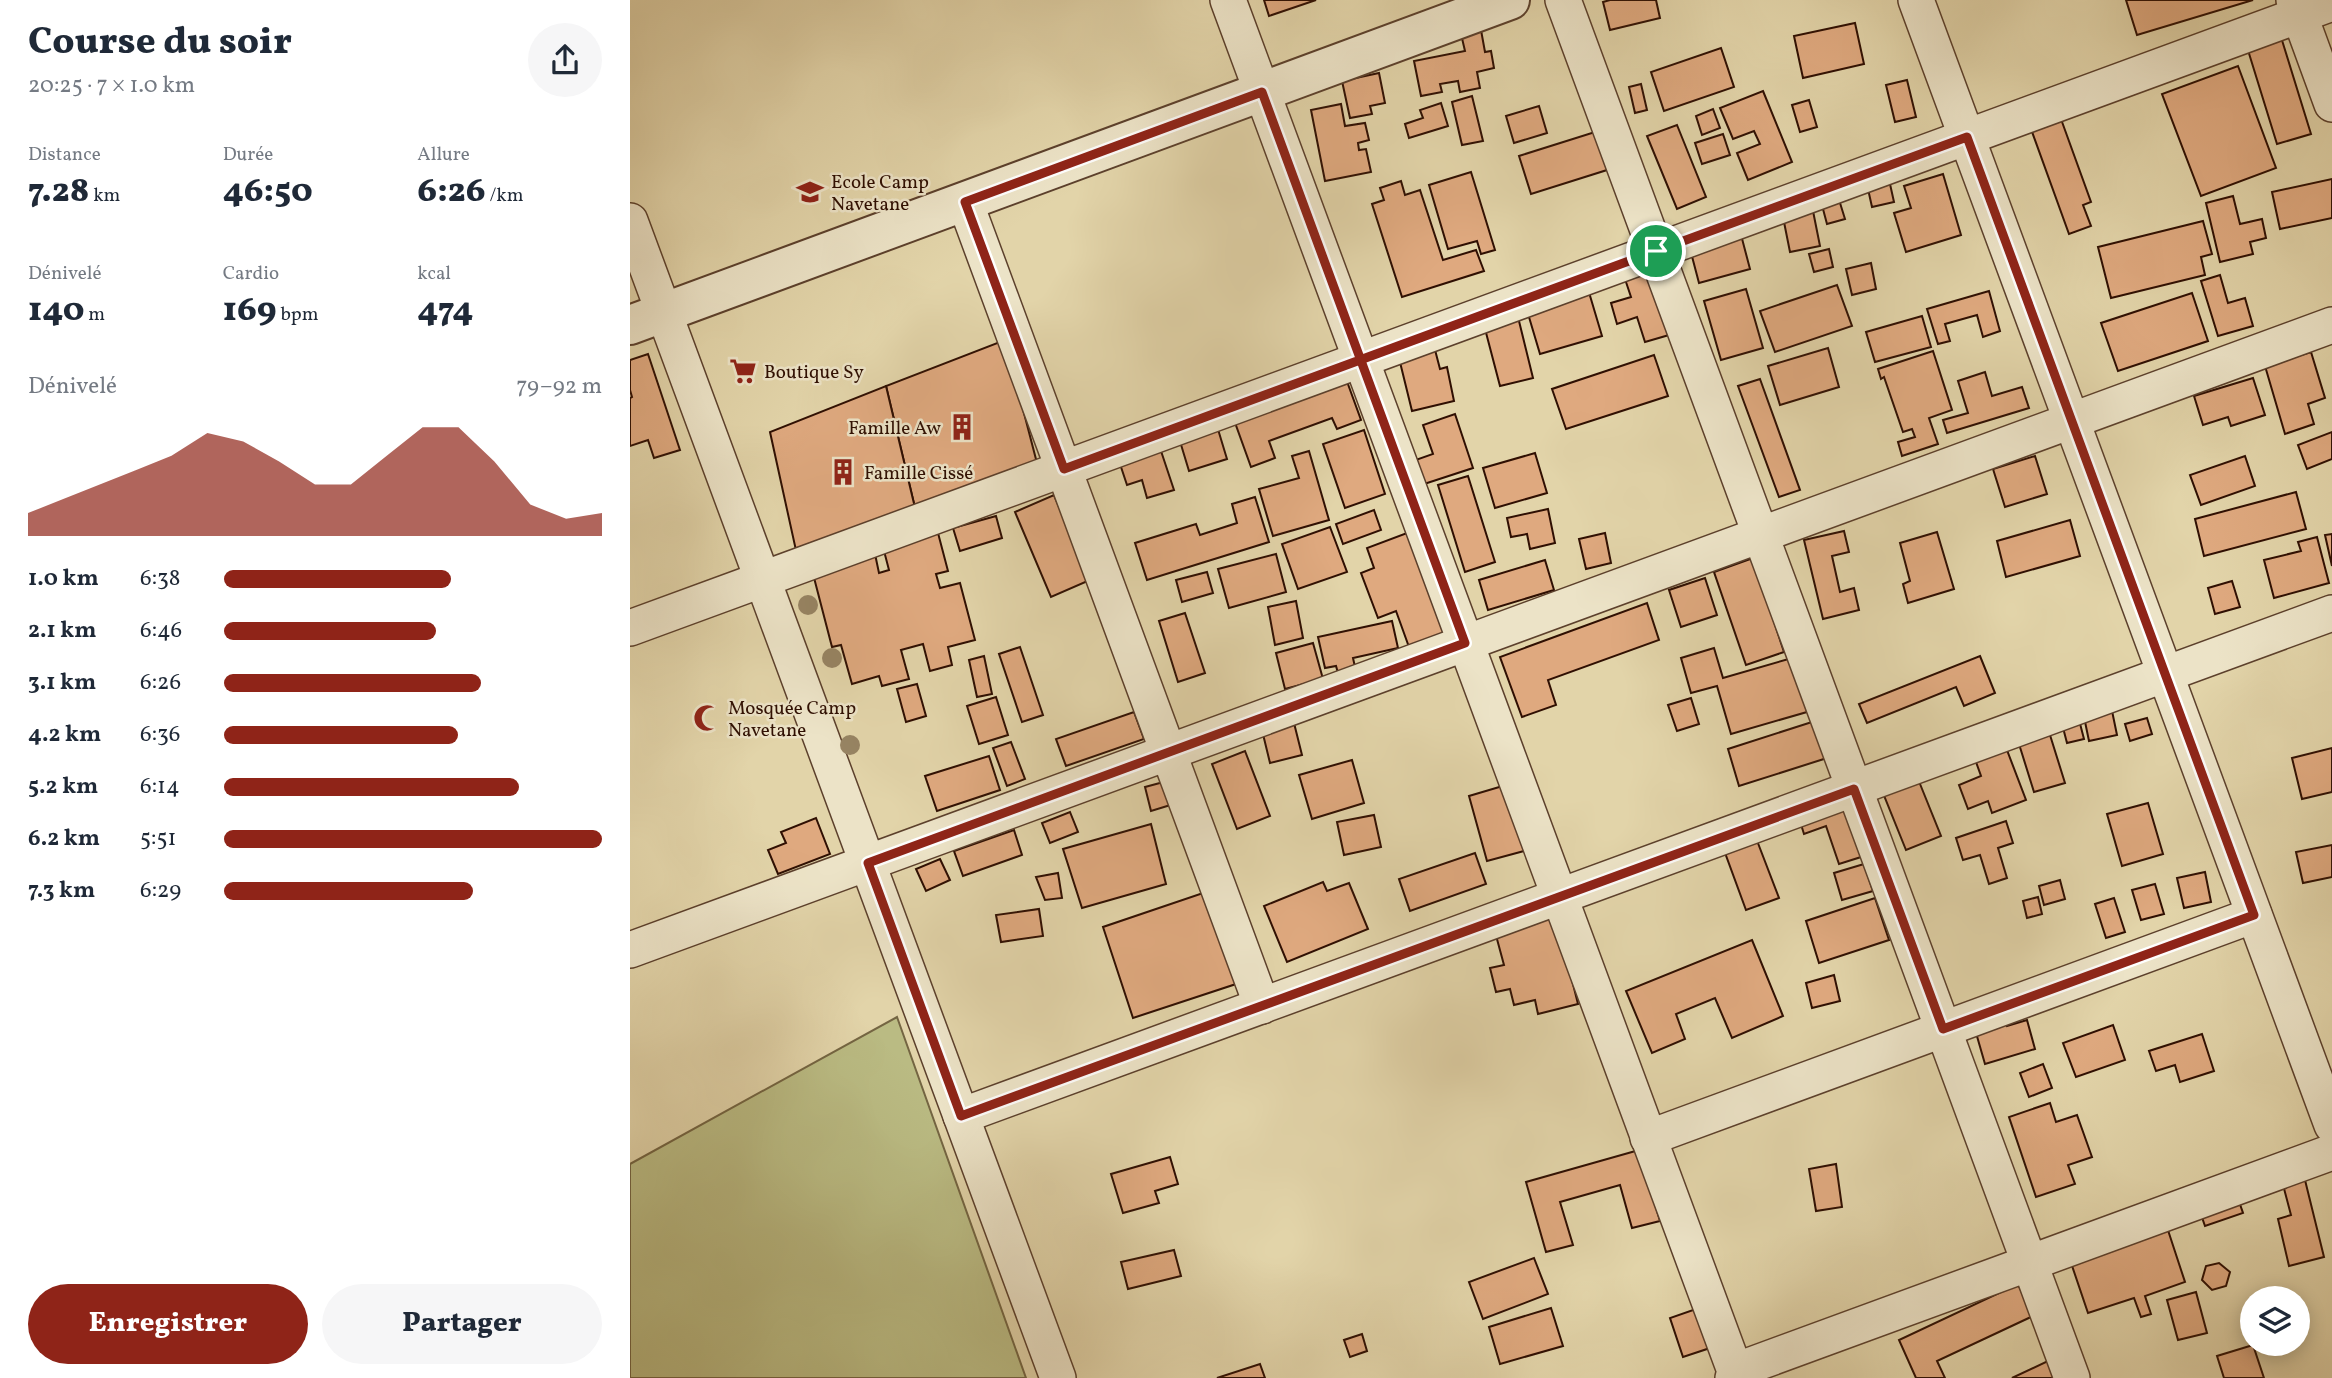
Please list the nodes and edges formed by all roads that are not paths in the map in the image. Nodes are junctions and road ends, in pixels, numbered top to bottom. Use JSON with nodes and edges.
{"nodes":[{"id":1,"x":1228,"y":0,"type":"edge"},
{"id":2,"x":1510,"y":0,"type":"edge"},
{"id":3,"x":1563,"y":0,"type":"edge"},
{"id":4,"x":1916,"y":0,"type":"edge"},
{"id":5,"x":2332,"y":3,"type":"edge"},
{"id":6,"x":2296,"y":7,"type":"edge"},
{"id":7,"x":1262,"y":92,"type":"junction"},
{"id":8,"x":2332,"y":104,"type":"edge"},
{"id":9,"x":1967,"y":137,"type":"junction"},
{"id":10,"x":965,"y":202,"type":"junction"},
{"id":11,"x":630,"y":221,"type":"edge"},
{"id":12,"x":1656,"y":251,"type":"junction"},
{"id":13,"x":647,"y":319,"type":"edge"},
{"id":14,"x":2332,"y":325,"type":"edge"},
{"id":15,"x":1360,"y":360,"type":"junction"},
{"id":16,"x":2072,"y":421,"type":"junction"},
{"id":17,"x":1064,"y":469,"type":"junction"},
{"id":18,"x":1760,"y":535,"type":"junction"},
{"id":19,"x":763,"y":579,"type":"junction"},
{"id":20,"x":2332,"y":613,"type":"edge"},
{"id":21,"x":630,"y":628,"type":"edge"},
{"id":22,"x":1465,"y":643,"type":"junction"},
{"id":23,"x":2166,"y":674,"type":"junction"},
{"id":24,"x":1168,"y":752,"type":"junction"},
{"id":25,"x":1854,"y":789,"type":"junction"},
{"id":26,"x":868,"y":863,"type":"junction"},
{"id":27,"x":1559,"y":896,"type":"junction"},
{"id":28,"x":2254,"y":915,"type":"junction"},
{"id":29,"x":630,"y":950,"type":"edge"},
{"id":30,"x":1262,"y":1006,"type":"junction"},
{"id":31,"x":1943,"y":1029,"type":"junction"},
{"id":32,"x":961,"y":1116,"type":"junction"},
{"id":33,"x":2332,"y":1125,"type":"edge"},
{"id":34,"x":1648,"y":1138,"type":"junction"},
{"id":35,"x":2332,"y":1152,"type":"edge"},
{"id":36,"x":2029,"y":1263,"type":"junction"},
{"id":37,"x":1734,"y":1374,"type":"edge"},
{"id":38,"x":1058,"y":1378,"type":"edge"},
{"id":39,"x":2072,"y":1378,"type":"edge"}],
"edges":[{"from":1,"to":7,"type":"street"},
{"from":2,"to":7,"type":"street"},
{"from":3,"to":12,"type":"street"},
{"from":4,"to":9,"type":"street"},
{"from":5,"to":6,"type":"street"},
{"from":6,"to":8,"type":"street"},
{"from":6,"to":9,"type":"street"},
{"from":7,"to":10,"type":"street"},
{"from":7,"to":15,"type":"street"},
{"from":9,"to":12,"type":"street"},
{"from":9,"to":16,"type":"street"},
{"from":10,"to":13,"type":"street"},
{"from":10,"to":17,"type":"street"},
{"from":11,"to":13,"type":"street"},
{"from":12,"to":15,"type":"street"},
{"from":12,"to":18,"type":"street"},
{"from":13,"to":19,"type":"street"},
{"from":14,"to":16,"type":"street"},
{"from":15,"to":17,"type":"street"},
{"from":15,"to":22,"type":"street"},
{"from":16,"to":18,"type":"street"},
{"from":16,"to":23,"type":"street"},
{"from":17,"to":19,"type":"street"},
{"from":17,"to":24,"type":"street"},
{"from":18,"to":22,"type":"street"},
{"from":18,"to":25,"type":"street"},
{"from":19,"to":21,"type":"street"},
{"from":19,"to":26,"type":"street"},
{"from":20,"to":23,"type":"street"},
{"from":22,"to":24,"type":"street"},
{"from":22,"to":27,"type":"street"},
{"from":23,"to":25,"type":"street"},
{"from":23,"to":28,"type":"street"},
{"from":24,"to":26,"type":"street"},
{"from":24,"to":30,"type":"street"},
{"from":25,"to":27,"type":"street"},
{"from":25,"to":31,"type":"street"},
{"from":26,"to":29,"type":"street"},
{"from":26,"to":32,"type":"street"},
{"from":27,"to":30,"type":"street"},
{"from":27,"to":34,"type":"street"},
{"from":28,"to":31,"type":"street"},
{"from":28,"to":33,"type":"street"},
{"from":30,"to":32,"type":"street"},
{"from":31,"to":34,"type":"street"},
{"from":31,"to":36,"type":"street"},
{"from":32,"to":38,"type":"street"},
{"from":34,"to":37,"type":"street"},
{"from":35,"to":36,"type":"street"},
{"from":36,"to":37,"type":"street"},
{"from":36,"to":39,"type":"street"}]}
